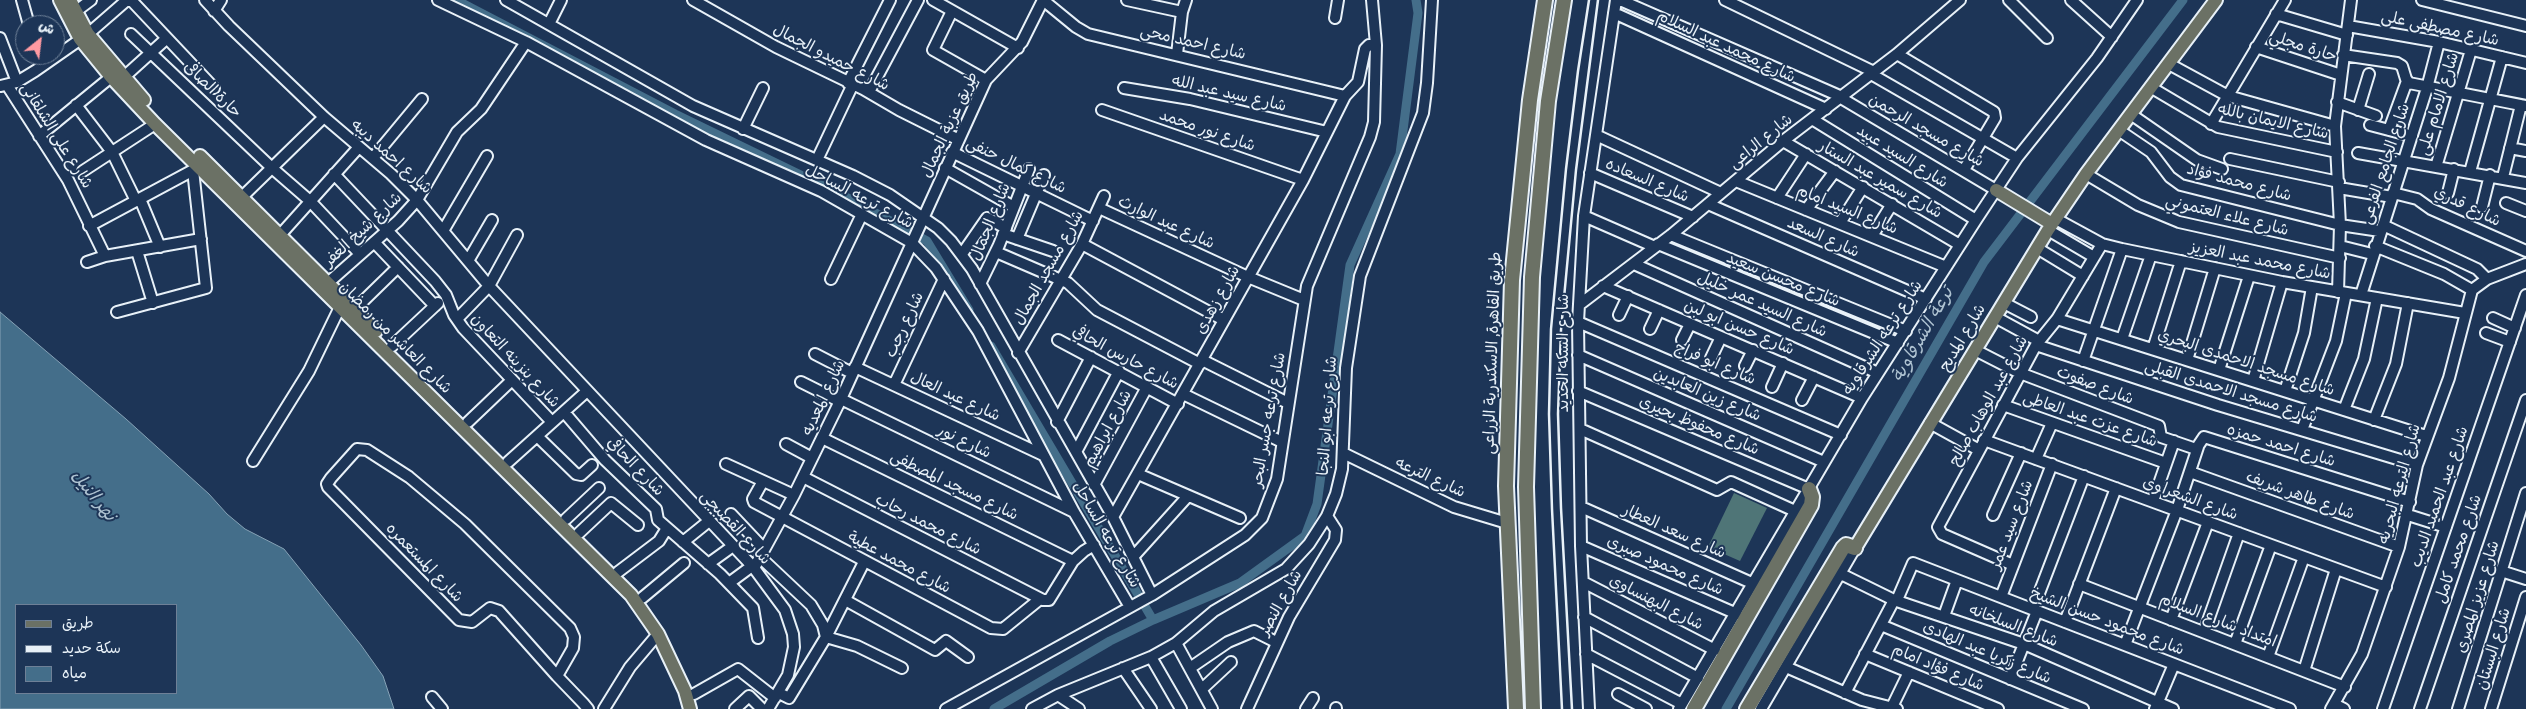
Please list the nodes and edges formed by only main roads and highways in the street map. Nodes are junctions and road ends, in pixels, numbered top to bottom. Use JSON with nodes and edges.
{"nodes":[{"id":1,"x":60,"y":0,"type":"edge"},
{"id":2,"x":70,"y":0,"type":"edge"},
{"id":3,"x":1545,"y":0,"type":"edge"},
{"id":4,"x":1564,"y":0,"type":"edge"},
{"id":5,"x":2216,"y":0,"type":"edge"},
{"id":6,"x":84,"y":37,"type":"junction"},
{"id":7,"x":2000,"y":192,"type":"road end"},
{"id":8,"x":2052,"y":224,"type":"junction"},
{"id":9,"x":1809,"y":489,"type":"road end"},
{"id":10,"x":1855,"y":548,"type":"joint"},
{"id":11,"x":1685,"y":707,"type":"edge"},
{"id":12,"x":690,"y":709,"type":"edge"},
{"id":13,"x":698,"y":709,"type":"edge"},
{"id":14,"x":1516,"y":709,"type":"edge"},
{"id":15,"x":1533,"y":709,"type":"edge"},
{"id":16,"x":1747,"y":709,"type":"edge"}],
"edges":[{"from":1,"to":6,"type":"main road","name":"شارع العاشر من رمضان"},
{"from":2,"to":6,"type":"main road","name":"شارع العاشر من رمضان"},
{"from":3,"to":14,"type":"highway","name":"طريق القاهرة, الاسكندرية الزراعى"},
{"from":4,"to":15,"type":"highway"},
{"from":5,"to":8,"type":"main road","name":"شارع المديح"},
{"from":6,"to":12,"type":"main road","name":"شارع العاشر من رمضان"},
{"from":6,"to":13,"type":"main road","name":"شارع العاشر من رمضان"},
{"from":7,"to":8,"type":"main road"},
{"from":8,"to":10,"type":"main road","name":"شارع المديح"},
{"from":9,"to":11,"type":"highway"},
{"from":10,"to":16,"type":"highway"}]}
